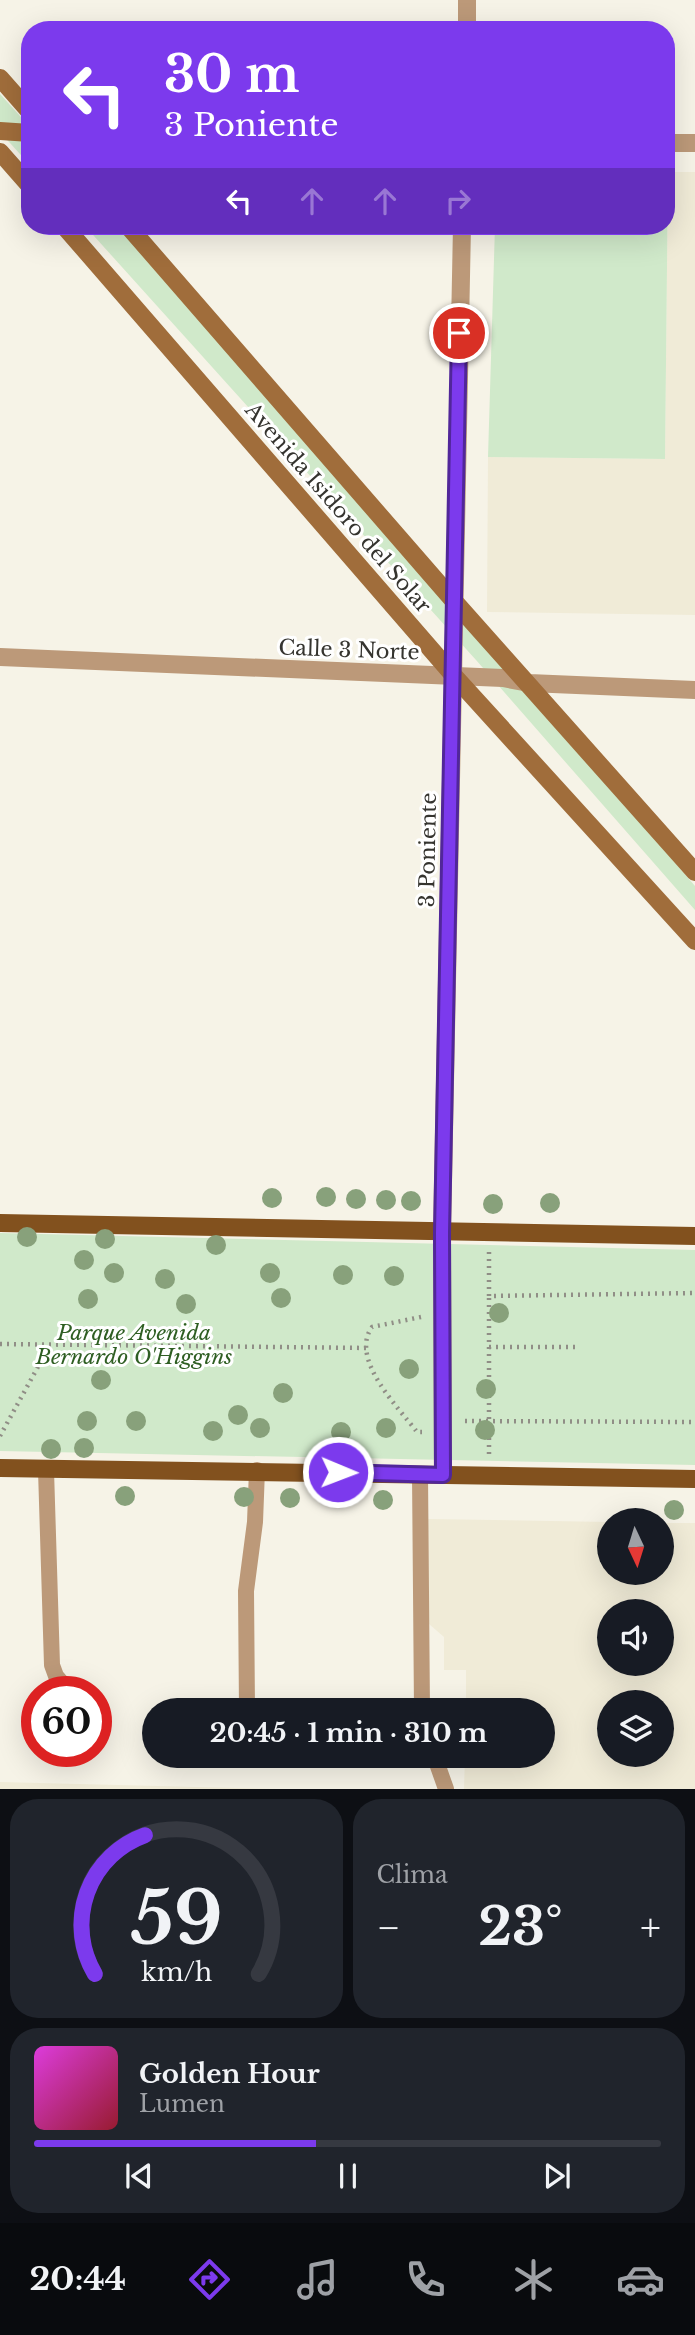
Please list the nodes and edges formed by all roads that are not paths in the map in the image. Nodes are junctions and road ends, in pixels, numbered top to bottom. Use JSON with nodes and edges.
{"nodes":[{"id":1,"x":467,"y":0,"type":"edge"},
{"id":2,"x":467,"y":21,"type":"edge"},
{"id":3,"x":0,"y":78,"type":"edge"},
{"id":4,"x":21,"y":102,"type":"edge"},
{"id":5,"x":0,"y":131,"type":"edge"},
{"id":6,"x":21,"y":132,"type":"edge"},
{"id":7,"x":675,"y":143,"type":"edge"},
{"id":8,"x":695,"y":143,"type":"edge"},
{"id":9,"x":0,"y":152,"type":"edge"},
{"id":10,"x":21,"y":176,"type":"edge"},
{"id":11,"x":72,"y":235,"type":"edge"},
{"id":12,"x":136,"y":235,"type":"edge"},
{"id":13,"x":462,"y":235,"type":"edge"},
{"id":14,"x":453,"y":600,"type":"junction"},
{"id":15,"x":0,"y":657,"type":"edge"},
{"id":16,"x":455,"y":677,"type":"junction"},
{"id":17,"x":529,"y":682,"type":"junction"},
{"id":18,"x":695,"y":690,"type":"edge"},
{"id":19,"x":695,"y":872,"type":"edge"},
{"id":20,"x":695,"y":941,"type":"edge"},
{"id":21,"x":0,"y":1223,"type":"edge"},
{"id":22,"x":442,"y":1233,"type":"junction"},
{"id":23,"x":695,"y":1236,"type":"edge"},
{"id":24,"x":0,"y":1468,"type":"edge"},
{"id":25,"x":46,"y":1470,"type":"junction"},
{"id":26,"x":257,"y":1470,"type":"junction"},
{"id":27,"x":420,"y":1474,"type":"junction"},
{"id":28,"x":443,"y":1475,"type":"junction"},
{"id":29,"x":695,"y":1479,"type":"edge"},
{"id":30,"x":56,"y":1676,"type":"edge"},
{"id":31,"x":247,"y":1698,"type":"edge"},
{"id":32,"x":422,"y":1698,"type":"edge"},
{"id":33,"x":439,"y":1768,"type":"edge"},
{"id":34,"x":446,"y":1789,"type":"edge"}],
"edges":[{"from":1,"to":2,"type":"street"},
{"from":3,"to":4,"type":"main road"},
{"from":5,"to":6,"type":"main road"},
{"from":7,"to":8,"type":"street"},
{"from":9,"to":10,"type":"main road"},
{"from":11,"to":16,"type":"main road","name":"Avenida Isidoro del Solar"},
{"from":12,"to":14,"type":"main road","name":"Avenida Isidoro del Solar"},
{"from":13,"to":14,"type":"street","name":"3 Poniente"},
{"from":14,"to":16,"type":"street","name":"3 Poniente"},
{"from":14,"to":17,"type":"main road","name":"Avenida Isidoro del Solar"},
{"from":15,"to":16,"type":"street","name":"Calle 3 Norte"},
{"from":16,"to":17,"type":"street","name":"Calle 3 Norte"},
{"from":16,"to":20,"type":"main road","name":"Avenida Isidoro del Solar"},
{"from":16,"to":22,"type":"street","name":"3 Poniente"},
{"from":17,"to":18,"type":"street","name":"Calle 3 Norte"},
{"from":17,"to":19,"type":"main road","name":"Avenida Isidoro del Solar"},
{"from":21,"to":22,"type":"main road"},
{"from":22,"to":23,"type":"main road"},
{"from":22,"to":28,"type":"street","name":"3 Poniente"},
{"from":24,"to":25,"type":"main road"},
{"from":25,"to":26,"type":"main road"},
{"from":25,"to":30,"type":"lane"},
{"from":26,"to":27,"type":"main road"},
{"from":26,"to":31,"type":"lane"},
{"from":27,"to":28,"type":"main road"},
{"from":27,"to":32,"type":"lane"},
{"from":28,"to":29,"type":"main road"},
{"from":33,"to":34,"type":"lane"}]}
